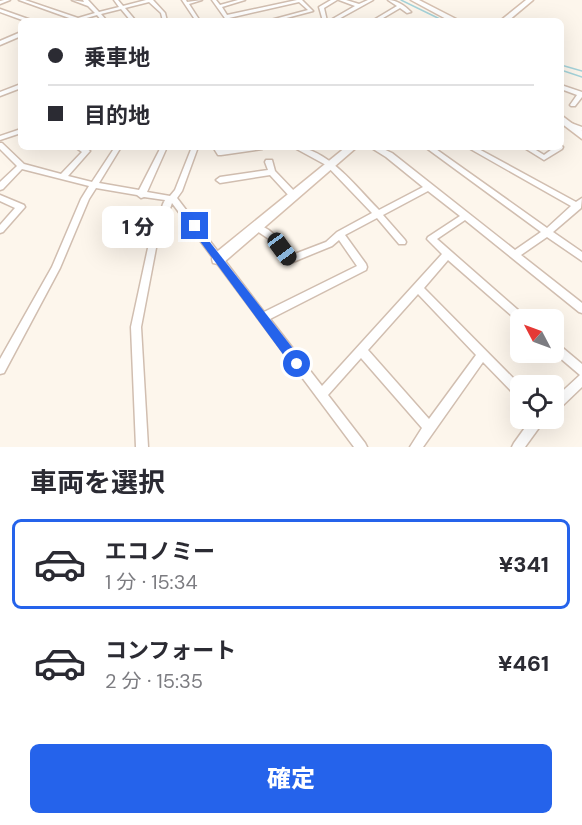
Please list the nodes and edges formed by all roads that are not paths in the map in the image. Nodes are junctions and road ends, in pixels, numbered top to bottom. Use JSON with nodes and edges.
{"nodes":[{"id":1,"x":9,"y":0,"type":"edge"},
{"id":2,"x":21,"y":0,"type":"edge"},
{"id":3,"x":74,"y":0,"type":"edge"},
{"id":4,"x":85,"y":0,"type":"edge"},
{"id":5,"x":116,"y":0,"type":"edge"},
{"id":6,"x":151,"y":0,"type":"edge"},
{"id":7,"x":200,"y":0,"type":"edge"},
{"id":8,"x":214,"y":0,"type":"edge"},
{"id":9,"x":243,"y":0,"type":"edge"},
{"id":10,"x":299,"y":0,"type":"edge"},
{"id":11,"x":335,"y":0,"type":"edge"},
{"id":12,"x":341,"y":0,"type":"edge"},
{"id":13,"x":371,"y":0,"type":"edge"},
{"id":14,"x":390,"y":0,"type":"edge"},
{"id":15,"x":414,"y":0,"type":"edge"},
{"id":16,"x":530,"y":0,"type":"edge"},
{"id":17,"x":186,"y":2,"type":"edge"},
{"id":18,"x":0,"y":3,"type":"edge"},
{"id":19,"x":90,"y":5,"type":"junction"},
{"id":20,"x":221,"y":6,"type":"junction"},
{"id":21,"x":359,"y":6,"type":"junction"},
{"id":22,"x":401,"y":6,"type":"junction"},
{"id":23,"x":124,"y":7,"type":"junction"},
{"id":24,"x":321,"y":9,"type":"junction"},
{"id":25,"x":0,"y":10,"type":"edge"},
{"id":26,"x":310,"y":11,"type":"junction"},
{"id":27,"x":409,"y":12,"type":"dead end"},
{"id":28,"x":98,"y":14,"type":"junction"},
{"id":29,"x":285,"y":17,"type":"joint"},
{"id":30,"x":21,"y":18,"type":"edge"},
{"id":31,"x":74,"y":18,"type":"edge"},
{"id":32,"x":81,"y":18,"type":"edge"},
{"id":33,"x":102,"y":18,"type":"edge"},
{"id":34,"x":132,"y":18,"type":"edge"},
{"id":35,"x":164,"y":18,"type":"edge"},
{"id":36,"x":196,"y":18,"type":"edge"},
{"id":37,"x":227,"y":18,"type":"edge"},
{"id":38,"x":232,"y":18,"type":"edge"},
{"id":39,"x":281,"y":18,"type":"edge"},
{"id":40,"x":324,"y":18,"type":"edge"},
{"id":41,"x":337,"y":18,"type":"edge"},
{"id":42,"x":379,"y":18,"type":"edge"},
{"id":43,"x":450,"y":18,"type":"edge"},
{"id":44,"x":508,"y":18,"type":"edge"},
{"id":45,"x":18,"y":35,"type":"edge"},
{"id":46,"x":0,"y":43,"type":"edge"},
{"id":47,"x":18,"y":87,"type":"edge"},
{"id":48,"x":564,"y":88,"type":"edge"},
{"id":49,"x":1,"y":92,"type":"edge"},
{"id":50,"x":582,"y":95,"type":"edge"},
{"id":51,"x":573,"y":105,"type":"dead end"},
{"id":52,"x":564,"y":120,"type":"edge"},
{"id":53,"x":564,"y":121,"type":"edge"},
{"id":54,"x":582,"y":129,"type":"edge"},
{"id":55,"x":18,"y":131,"type":"edge"},
{"id":56,"x":582,"y":136,"type":"edge"},
{"id":57,"x":0,"y":138,"type":"edge"},
{"id":58,"x":0,"y":145,"type":"edge"},
{"id":59,"x":84,"y":150,"type":"edge"},
{"id":60,"x":116,"y":150,"type":"edge"},
{"id":61,"x":164,"y":150,"type":"edge"},
{"id":62,"x":194,"y":150,"type":"edge"},
{"id":63,"x":218,"y":150,"type":"edge"},
{"id":64,"x":242,"y":150,"type":"edge"},
{"id":65,"x":303,"y":150,"type":"edge"},
{"id":66,"x":348,"y":150,"type":"edge"},
{"id":67,"x":379,"y":150,"type":"edge"},
{"id":68,"x":432,"y":150,"type":"edge"},
{"id":69,"x":476,"y":150,"type":"edge"},
{"id":70,"x":531,"y":150,"type":"edge"},
{"id":71,"x":554,"y":150,"type":"edge"},
{"id":72,"x":269,"y":162,"type":"dead end"},
{"id":73,"x":330,"y":165,"type":"junction"},
{"id":74,"x":21,"y":166,"type":"junction"},
{"id":75,"x":272,"y":172,"type":"junction"},
{"id":76,"x":63,"y":177,"type":"junction"},
{"id":77,"x":220,"y":180,"type":"dead end"},
{"id":78,"x":94,"y":185,"type":"junction"},
{"id":79,"x":0,"y":187,"type":"edge"},
{"id":80,"x":429,"y":187,"type":"junction"},
{"id":81,"x":141,"y":195,"type":"junction"},
{"id":82,"x":294,"y":196,"type":"junction"},
{"id":83,"x":0,"y":198,"type":"edge"},
{"id":84,"x":173,"y":199,"type":"junction"},
{"id":85,"x":580,"y":204,"type":"edge"},
{"id":86,"x":378,"y":213,"type":"junction"},
{"id":87,"x":466,"y":216,"type":"junction"},
{"id":88,"x":257,"y":227,"type":"junction"},
{"id":89,"x":0,"y":230,"type":"edge"},
{"id":90,"x":548,"y":232,"type":"junction"},
{"id":91,"x":340,"y":234,"type":"junction"},
{"id":92,"x":402,"y":242,"type":"dead end"},
{"id":93,"x":448,"y":254,"type":"junction"},
{"id":94,"x":515,"y":255,"type":"junction"},
{"id":95,"x":582,"y":256,"type":"edge"},
{"id":96,"x":218,"y":259,"type":"junction"},
{"id":97,"x":419,"y":289,"type":"junction"},
{"id":98,"x":510,"y":309,"type":"edge"},
{"id":99,"x":582,"y":309,"type":"edge"},
{"id":100,"x":262,"y":318,"type":"junction"},
{"id":101,"x":362,"y":351,"type":"junction"},
{"id":102,"x":483,"y":354,"type":"junction"},
{"id":103,"x":564,"y":356,"type":"edge"},
{"id":104,"x":0,"y":369,"type":"edge"},
{"id":105,"x":582,"y":371,"type":"edge"},
{"id":106,"x":582,"y":380,"type":"edge"},
{"id":107,"x":510,"y":382,"type":"edge"},
{"id":108,"x":321,"y":395,"type":"junction"},
{"id":109,"x":564,"y":397,"type":"edge"},
{"id":110,"x":430,"y":428,"type":"junction"},
{"id":111,"x":532,"y":429,"type":"edge"},
{"id":112,"x":142,"y":447,"type":"edge"},
{"id":113,"x":361,"y":447,"type":"edge"},
{"id":114,"x":416,"y":447,"type":"edge"},
{"id":115,"x":518,"y":447,"type":"edge"}],
"edges":[{"from":1,"to":18,"type":"street"},
{"from":2,"to":31,"type":"street"},
{"from":3,"to":19,"type":"street"},
{"from":4,"to":19,"type":"street"},
{"from":5,"to":23,"type":"street"},
{"from":6,"to":23,"type":"street"},
{"from":6,"to":35,"type":"street"},
{"from":7,"to":17,"type":"street"},
{"from":8,"to":20,"type":"street"},
{"from":9,"to":20,"type":"street"},
{"from":10,"to":26,"type":"street"},
{"from":10,"to":38,"type":"street"},
{"from":11,"to":24,"type":"street"},
{"from":12,"to":21,"type":"street"},
{"from":13,"to":21,"type":"street"},
{"from":14,"to":22,"type":"street"},
{"from":15,"to":43,"type":"street"},
{"from":16,"to":44,"type":"street"},
{"from":17,"to":36,"type":"street"},
{"from":19,"to":28,"type":"street"},
{"from":20,"to":37,"type":"street"},
{"from":21,"to":41,"type":"street"},
{"from":22,"to":27,"type":"street"},
{"from":22,"to":42,"type":"street"},
{"from":23,"to":28,"type":"street"},
{"from":23,"to":34,"type":"street"},
{"from":24,"to":26,"type":"street"},
{"from":24,"to":40,"type":"street"},
{"from":25,"to":30,"type":"street"},
{"from":26,"to":29,"type":"street"},
{"from":28,"to":32,"type":"street"},
{"from":28,"to":33,"type":"street"},
{"from":29,"to":39,"type":"street"},
{"from":45,"to":46,"type":"street"},
{"from":47,"to":49,"type":"street"},
{"from":48,"to":50,"type":"street"},
{"from":50,"to":51,"type":"street"},
{"from":52,"to":54,"type":"street"},
{"from":53,"to":56,"type":"street"},
{"from":55,"to":57,"type":"street"},
{"from":58,"to":74,"type":"street"},
{"from":59,"to":76,"type":"street"},
{"from":60,"to":78,"type":"street"},
{"from":61,"to":81,"type":"street"},
{"from":62,"to":84,"type":"street"},
{"from":63,"to":64,"type":"street"},
{"from":65,"to":73,"type":"street"},
{"from":66,"to":73,"type":"street"},
{"from":67,"to":80,"type":"street"},
{"from":68,"to":90,"type":"street"},
{"from":69,"to":85,"type":"street"},
{"from":70,"to":71,"type":"street"},
{"from":72,"to":75,"type":"street"},
{"from":73,"to":82,"type":"street"},
{"from":73,"to":86,"type":"street"},
{"from":74,"to":76,"type":"street"},
{"from":74,"to":79,"type":"street"},
{"from":75,"to":77,"type":"street"},
{"from":75,"to":82,"type":"street"},
{"from":76,"to":78,"type":"street"},
{"from":78,"to":81,"type":"street"},
{"from":78,"to":104,"type":"street"},
{"from":80,"to":86,"type":"street"},
{"from":80,"to":87,"type":"street"},
{"from":81,"to":84,"type":"street"},
{"from":82,"to":88,"type":"street"},
{"from":83,"to":89,"type":"street"},
{"from":84,"to":96,"type":"street"},
{"from":84,"to":112,"type":"street"},
{"from":85,"to":90,"type":"street"},
{"from":86,"to":91,"type":"street"},
{"from":86,"to":92,"type":"street"},
{"from":87,"to":93,"type":"street"},
{"from":87,"to":94,"type":"street"},
{"from":88,"to":91,"type":"street"},
{"from":88,"to":96,"type":"street"},
{"from":90,"to":94,"type":"street"},
{"from":90,"to":95,"type":"street"},
{"from":91,"to":100,"type":"street"},
{"from":93,"to":97,"type":"street"},
{"from":93,"to":98,"type":"street"},
{"from":94,"to":99,"type":"street"},
{"from":96,"to":100,"type":"street"},
{"from":97,"to":101,"type":"street"},
{"from":97,"to":102,"type":"street"},
{"from":100,"to":108,"type":"street"},
{"from":101,"to":108,"type":"street"},
{"from":101,"to":110,"type":"street"},
{"from":102,"to":107,"type":"street"},
{"from":102,"to":110,"type":"street"},
{"from":103,"to":105,"type":"street"},
{"from":106,"to":109,"type":"street"},
{"from":108,"to":113,"type":"street"},
{"from":110,"to":114,"type":"street"},
{"from":111,"to":115,"type":"street"}]}
